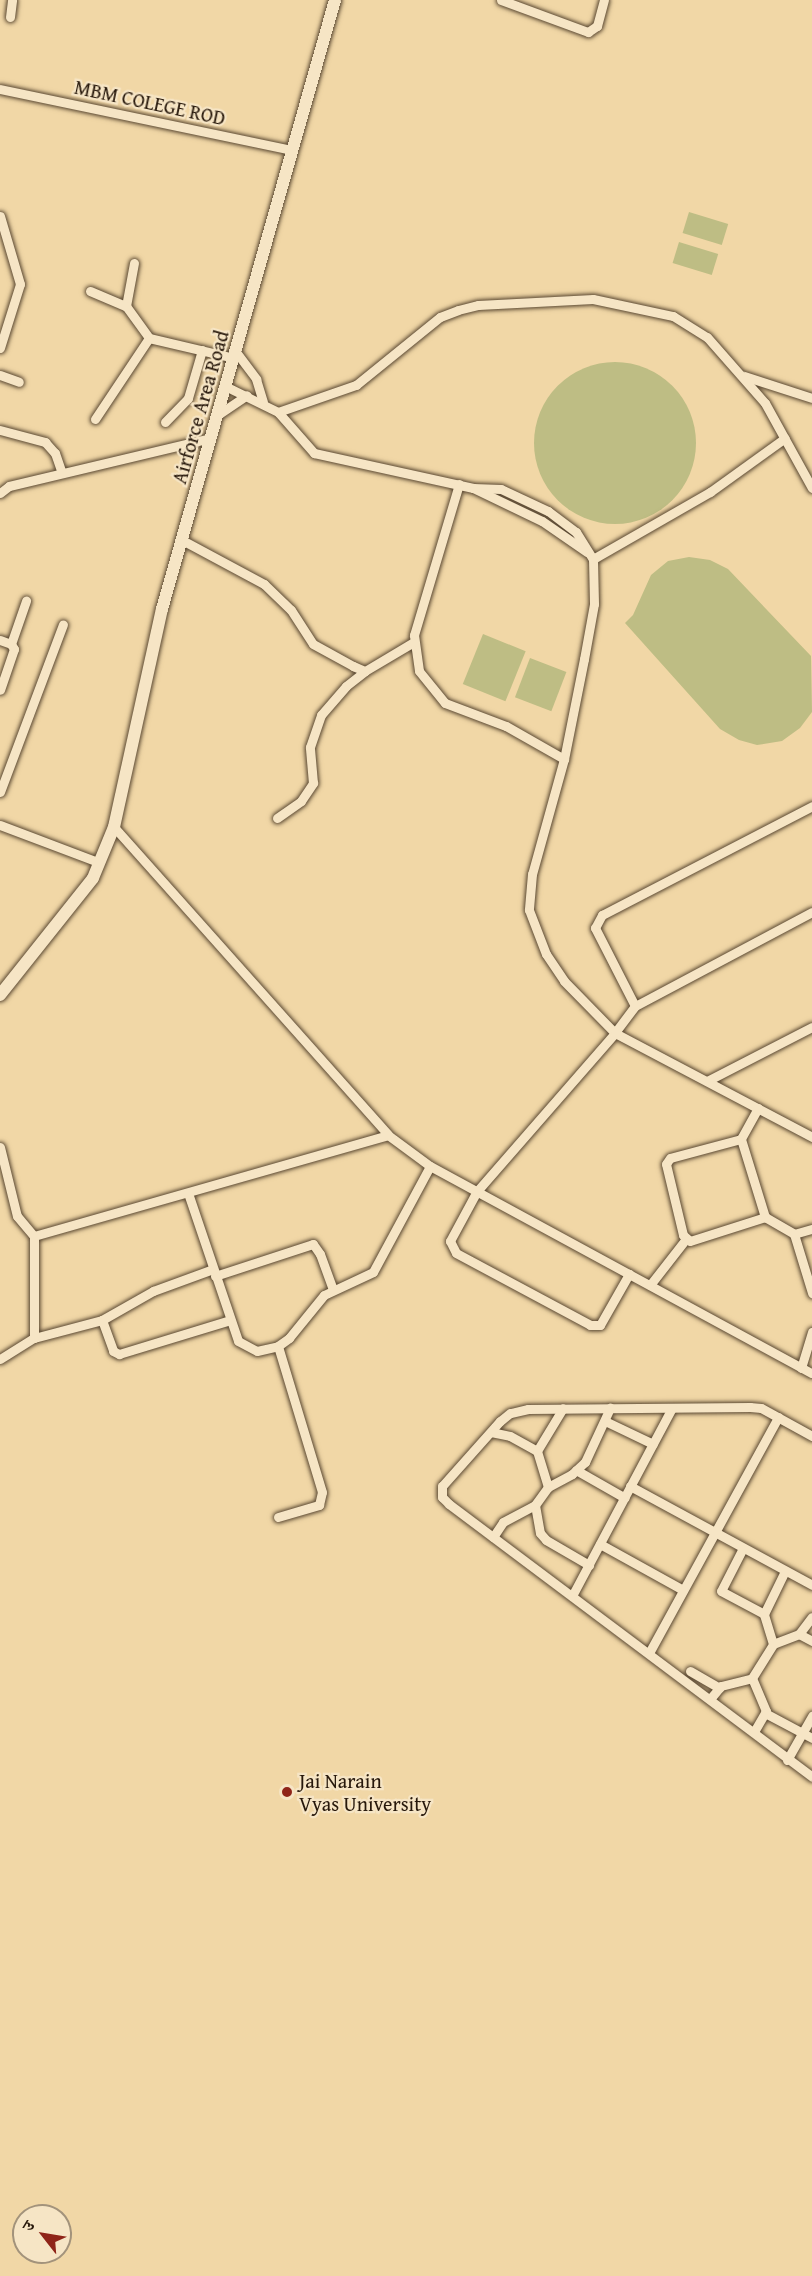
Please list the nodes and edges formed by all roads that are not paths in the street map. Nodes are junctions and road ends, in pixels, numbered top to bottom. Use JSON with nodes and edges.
{"nodes":[{"id":1,"x":12,"y":0,"type":"edge"},
{"id":2,"x":335,"y":0,"type":"edge"},
{"id":3,"x":501,"y":0,"type":"edge"},
{"id":4,"x":604,"y":0,"type":"edge"},
{"id":5,"x":514,"y":2,"type":"edge"},
{"id":6,"x":10,"y":17,"type":"dead end"},
{"id":7,"x":0,"y":88,"type":"edge"},
{"id":8,"x":293,"y":150,"type":"junction"},
{"id":9,"x":0,"y":216,"type":"edge"},
{"id":10,"x":0,"y":242,"type":"edge"},
{"id":11,"x":10,"y":245,"type":"junction"},
{"id":12,"x":134,"y":263,"type":"dead end"},
{"id":13,"x":90,"y":291,"type":"dead end"},
{"id":14,"x":126,"y":306,"type":"junction"},
{"id":15,"x":5,"y":318,"type":"edge"},
{"id":16,"x":149,"y":338,"type":"junction"},
{"id":17,"x":0,"y":348,"type":"edge"},
{"id":18,"x":202,"y":350,"type":"junction"},
{"id":19,"x":235,"y":355,"type":"junction"},
{"id":20,"x":0,"y":375,"type":"edge"},
{"id":21,"x":741,"y":375,"type":"junction"},
{"id":22,"x":19,"y":382,"type":"dead end"},
{"id":23,"x":225,"y":386,"type":"junction"},
{"id":24,"x":247,"y":395,"type":"junction"},
{"id":25,"x":812,"y":398,"type":"edge"},
{"id":26,"x":263,"y":402,"type":"junction"},
{"id":27,"x":278,"y":412,"type":"junction"},
{"id":28,"x":216,"y":417,"type":"junction"},
{"id":29,"x":96,"y":419,"type":"dead end"},
{"id":30,"x":165,"y":422,"type":"dead end"},
{"id":31,"x":0,"y":430,"type":"edge"},
{"id":32,"x":211,"y":438,"type":"junction"},
{"id":33,"x":785,"y":438,"type":"junction"},
{"id":34,"x":62,"y":473,"type":"junction"},
{"id":35,"x":459,"y":484,"type":"junction"},
{"id":36,"x":812,"y":488,"type":"edge"},
{"id":37,"x":0,"y":493,"type":"edge"},
{"id":38,"x":182,"y":540,"type":"junction"},
{"id":39,"x":591,"y":556,"type":"junction"},
{"id":40,"x":26,"y":601,"type":"dead end"},
{"id":41,"x":63,"y":624,"type":"dead end"},
{"id":42,"x":0,"y":640,"type":"edge"},
{"id":43,"x":412,"y":643,"type":"junction"},
{"id":44,"x":11,"y":644,"type":"junction"},
{"id":45,"x":365,"y":671,"type":"junction"},
{"id":46,"x":0,"y":690,"type":"edge"},
{"id":47,"x":564,"y":759,"type":"junction"},
{"id":48,"x":0,"y":792,"type":"edge"},
{"id":49,"x":812,"y":807,"type":"edge"},
{"id":50,"x":277,"y":818,"type":"dead end"},
{"id":51,"x":0,"y":825,"type":"edge"},
{"id":52,"x":114,"y":827,"type":"junction"},
{"id":53,"x":98,"y":862,"type":"junction"},
{"id":54,"x":812,"y":912,"type":"edge"},
{"id":55,"x":0,"y":995,"type":"edge"},
{"id":56,"x":635,"y":1006,"type":"junction"},
{"id":57,"x":812,"y":1027,"type":"edge"},
{"id":58,"x":615,"y":1033,"type":"junction"},
{"id":59,"x":707,"y":1081,"type":"junction"},
{"id":60,"x":758,"y":1108,"type":"junction"},
{"id":61,"x":388,"y":1135,"type":"junction"},
{"id":62,"x":812,"y":1137,"type":"edge"},
{"id":63,"x":741,"y":1139,"type":"junction"},
{"id":64,"x":0,"y":1147,"type":"edge"},
{"id":65,"x":430,"y":1166,"type":"junction"},
{"id":66,"x":477,"y":1191,"type":"junction"},
{"id":67,"x":188,"y":1193,"type":"junction"},
{"id":68,"x":765,"y":1217,"type":"junction"},
{"id":69,"x":812,"y":1229,"type":"edge"},
{"id":70,"x":794,"y":1234,"type":"junction"},
{"id":71,"x":34,"y":1236,"type":"junction"},
{"id":72,"x":686,"y":1239,"type":"junction"},
{"id":73,"x":214,"y":1272,"type":"junction"},
{"id":74,"x":629,"y":1274,"type":"junction"},
{"id":75,"x":650,"y":1285,"type":"junction"},
{"id":76,"x":333,"y":1289,"type":"junction"},
{"id":77,"x":812,"y":1293,"type":"edge"},
{"id":78,"x":102,"y":1320,"type":"junction"},
{"id":79,"x":230,"y":1320,"type":"junction"},
{"id":80,"x":812,"y":1332,"type":"edge"},
{"id":81,"x":34,"y":1338,"type":"junction"},
{"id":82,"x":278,"y":1346,"type":"junction"},
{"id":83,"x":0,"y":1359,"type":"edge"},
{"id":84,"x":801,"y":1368,"type":"junction"},
{"id":85,"x":812,"y":1373,"type":"edge"},
{"id":86,"x":563,"y":1408,"type":"junction"},
{"id":87,"x":610,"y":1408,"type":"junction"},
{"id":88,"x":672,"y":1408,"type":"junction"},
{"id":89,"x":778,"y":1417,"type":"junction"},
{"id":90,"x":605,"y":1421,"type":"junction"},
{"id":91,"x":491,"y":1432,"type":"junction"},
{"id":92,"x":812,"y":1436,"type":"edge"},
{"id":93,"x":653,"y":1444,"type":"junction"},
{"id":94,"x":537,"y":1451,"type":"junction"},
{"id":95,"x":576,"y":1470,"type":"junction"},
{"id":96,"x":630,"y":1486,"type":"junction"},
{"id":97,"x":549,"y":1487,"type":"junction"},
{"id":98,"x":625,"y":1498,"type":"junction"},
{"id":99,"x":535,"y":1505,"type":"junction"},
{"id":100,"x":278,"y":1517,"type":"dead end"},
{"id":101,"x":715,"y":1533,"type":"junction"},
{"id":102,"x":493,"y":1537,"type":"junction"},
{"id":103,"x":600,"y":1544,"type":"junction"},
{"id":104,"x":743,"y":1548,"type":"junction"},
{"id":105,"x":589,"y":1565,"type":"junction"},
{"id":106,"x":785,"y":1571,"type":"junction"},
{"id":107,"x":812,"y":1585,"type":"edge"},
{"id":108,"x":683,"y":1590,"type":"junction"},
{"id":109,"x":572,"y":1596,"type":"junction"},
{"id":110,"x":764,"y":1614,"type":"junction"},
{"id":111,"x":812,"y":1617,"type":"edge"},
{"id":112,"x":799,"y":1634,"type":"junction"},
{"id":113,"x":812,"y":1641,"type":"edge"},
{"id":114,"x":773,"y":1644,"type":"junction"},
{"id":115,"x":649,"y":1653,"type":"junction"},
{"id":116,"x":690,"y":1671,"type":"dead end"},
{"id":117,"x":752,"y":1678,"type":"junction"},
{"id":118,"x":718,"y":1688,"type":"junction"},
{"id":119,"x":710,"y":1700,"type":"junction"},
{"id":120,"x":765,"y":1713,"type":"junction"},
{"id":121,"x":812,"y":1716,"type":"edge"},
{"id":122,"x":754,"y":1732,"type":"junction"},
{"id":123,"x":808,"y":1736,"type":"edge"},
{"id":124,"x":788,"y":1760,"type":"junction"},
{"id":125,"x":812,"y":1777,"type":"edge"}],
"edges":[{"from":1,"to":6,"type":"street"},
{"from":2,"to":8,"type":"street","name":"Airforce Area Road"},
{"from":3,"to":5,"type":"street"},
{"from":4,"to":5,"type":"street"},
{"from":7,"to":8,"type":"street","name":"MBM COLEGE ROD"},
{"from":8,"to":19,"type":"street","name":"Airforce Area Road"},
{"from":9,"to":11,"type":"street"},
{"from":10,"to":11,"type":"street"},
{"from":11,"to":15,"type":"street"},
{"from":12,"to":14,"type":"street"},
{"from":13,"to":14,"type":"street"},
{"from":14,"to":16,"type":"street"},
{"from":15,"to":17,"type":"street"},
{"from":16,"to":18,"type":"street"},
{"from":16,"to":29,"type":"street"},
{"from":18,"to":19,"type":"street"},
{"from":18,"to":30,"type":"street"},
{"from":19,"to":23,"type":"street","name":"Airforce Area Road"},
{"from":19,"to":26,"type":"street"},
{"from":20,"to":22,"type":"street"},
{"from":21,"to":25,"type":"street"},
{"from":21,"to":27,"type":"street"},
{"from":21,"to":33,"type":"street"},
{"from":23,"to":24,"type":"street"},
{"from":23,"to":28,"type":"street","name":"Airforce Area Road"},
{"from":24,"to":26,"type":"street"},
{"from":24,"to":28,"type":"street"},
{"from":26,"to":27,"type":"street"},
{"from":27,"to":35,"type":"street"},
{"from":28,"to":32,"type":"street","name":"Airforce Area Road"},
{"from":31,"to":34,"type":"street"},
{"from":32,"to":34,"type":"street"},
{"from":32,"to":38,"type":"street","name":"Airforce Area Road"},
{"from":33,"to":36,"type":"street"},
{"from":33,"to":39,"type":"street"},
{"from":34,"to":37,"type":"street"},
{"from":35,"to":39,"type":"street"},
{"from":35,"to":43,"type":"street"},
{"from":38,"to":45,"type":"street"},
{"from":38,"to":52,"type":"street","name":"Airforce Area Road"},
{"from":39,"to":47,"type":"street"},
{"from":40,"to":44,"type":"street"},
{"from":41,"to":48,"type":"street"},
{"from":42,"to":44,"type":"street"},
{"from":43,"to":45,"type":"street"},
{"from":43,"to":47,"type":"street"},
{"from":44,"to":46,"type":"street"},
{"from":45,"to":50,"type":"street"},
{"from":47,"to":58,"type":"street"},
{"from":49,"to":56,"type":"street"},
{"from":51,"to":53,"type":"street"},
{"from":52,"to":53,"type":"street","name":"Airforce Area Road"},
{"from":52,"to":61,"type":"street"},
{"from":53,"to":55,"type":"street","name":"Airforce Area Road"},
{"from":54,"to":56,"type":"street"},
{"from":56,"to":58,"type":"street"},
{"from":57,"to":59,"type":"street"},
{"from":58,"to":59,"type":"street"},
{"from":58,"to":66,"type":"street"},
{"from":59,"to":60,"type":"street"},
{"from":60,"to":62,"type":"street"},
{"from":60,"to":63,"type":"street"},
{"from":61,"to":65,"type":"street"},
{"from":61,"to":67,"type":"street"},
{"from":63,"to":68,"type":"street"},
{"from":63,"to":72,"type":"street"},
{"from":64,"to":71,"type":"street"},
{"from":65,"to":66,"type":"street"},
{"from":65,"to":76,"type":"street"},
{"from":66,"to":74,"type":"street"},
{"from":66,"to":74,"type":"street"},
{"from":67,"to":71,"type":"street"},
{"from":67,"to":73,"type":"street"},
{"from":68,"to":70,"type":"street"},
{"from":68,"to":72,"type":"street"},
{"from":69,"to":70,"type":"street"},
{"from":70,"to":77,"type":"street"},
{"from":71,"to":81,"type":"street"},
{"from":72,"to":75,"type":"street"},
{"from":73,"to":76,"type":"street"},
{"from":73,"to":78,"type":"street"},
{"from":73,"to":79,"type":"street"},
{"from":74,"to":75,"type":"street"},
{"from":75,"to":84,"type":"street"},
{"from":76,"to":82,"type":"street"},
{"from":78,"to":79,"type":"street"},
{"from":78,"to":81,"type":"street"},
{"from":79,"to":82,"type":"street"},
{"from":80,"to":84,"type":"street"},
{"from":81,"to":83,"type":"street"},
{"from":82,"to":100,"type":"street"},
{"from":84,"to":85,"type":"street"},
{"from":86,"to":87,"type":"street"},
{"from":86,"to":91,"type":"street"},
{"from":86,"to":94,"type":"street"},
{"from":87,"to":88,"type":"street"},
{"from":87,"to":90,"type":"street"},
{"from":88,"to":89,"type":"street"},
{"from":88,"to":93,"type":"street"},
{"from":89,"to":92,"type":"street"},
{"from":89,"to":101,"type":"street"},
{"from":90,"to":93,"type":"street"},
{"from":90,"to":95,"type":"street"},
{"from":91,"to":94,"type":"street"},
{"from":91,"to":102,"type":"street"},
{"from":93,"to":96,"type":"street"},
{"from":94,"to":97,"type":"street"},
{"from":95,"to":97,"type":"street"},
{"from":95,"to":98,"type":"street"},
{"from":96,"to":98,"type":"street"},
{"from":96,"to":101,"type":"street"},
{"from":97,"to":99,"type":"street"},
{"from":98,"to":103,"type":"street"},
{"from":99,"to":102,"type":"street"},
{"from":99,"to":105,"type":"street"},
{"from":101,"to":104,"type":"street"},
{"from":101,"to":108,"type":"street"},
{"from":102,"to":109,"type":"street"},
{"from":103,"to":105,"type":"street"},
{"from":103,"to":108,"type":"street"},
{"from":104,"to":106,"type":"street"},
{"from":104,"to":110,"type":"street"},
{"from":105,"to":109,"type":"street"},
{"from":106,"to":107,"type":"street"},
{"from":106,"to":110,"type":"street"},
{"from":108,"to":115,"type":"street"},
{"from":109,"to":115,"type":"street"},
{"from":110,"to":114,"type":"street"},
{"from":111,"to":112,"type":"street"},
{"from":112,"to":113,"type":"street"},
{"from":112,"to":114,"type":"street"},
{"from":114,"to":117,"type":"street"},
{"from":115,"to":119,"type":"street"},
{"from":116,"to":118,"type":"street"},
{"from":117,"to":118,"type":"street"},
{"from":117,"to":120,"type":"street"},
{"from":118,"to":119,"type":"street"},
{"from":119,"to":122,"type":"street"},
{"from":120,"to":122,"type":"street"},
{"from":120,"to":123,"type":"street"},
{"from":121,"to":123,"type":"street"},
{"from":122,"to":124,"type":"street"},
{"from":123,"to":124,"type":"street"},
{"from":124,"to":125,"type":"street"}]}
